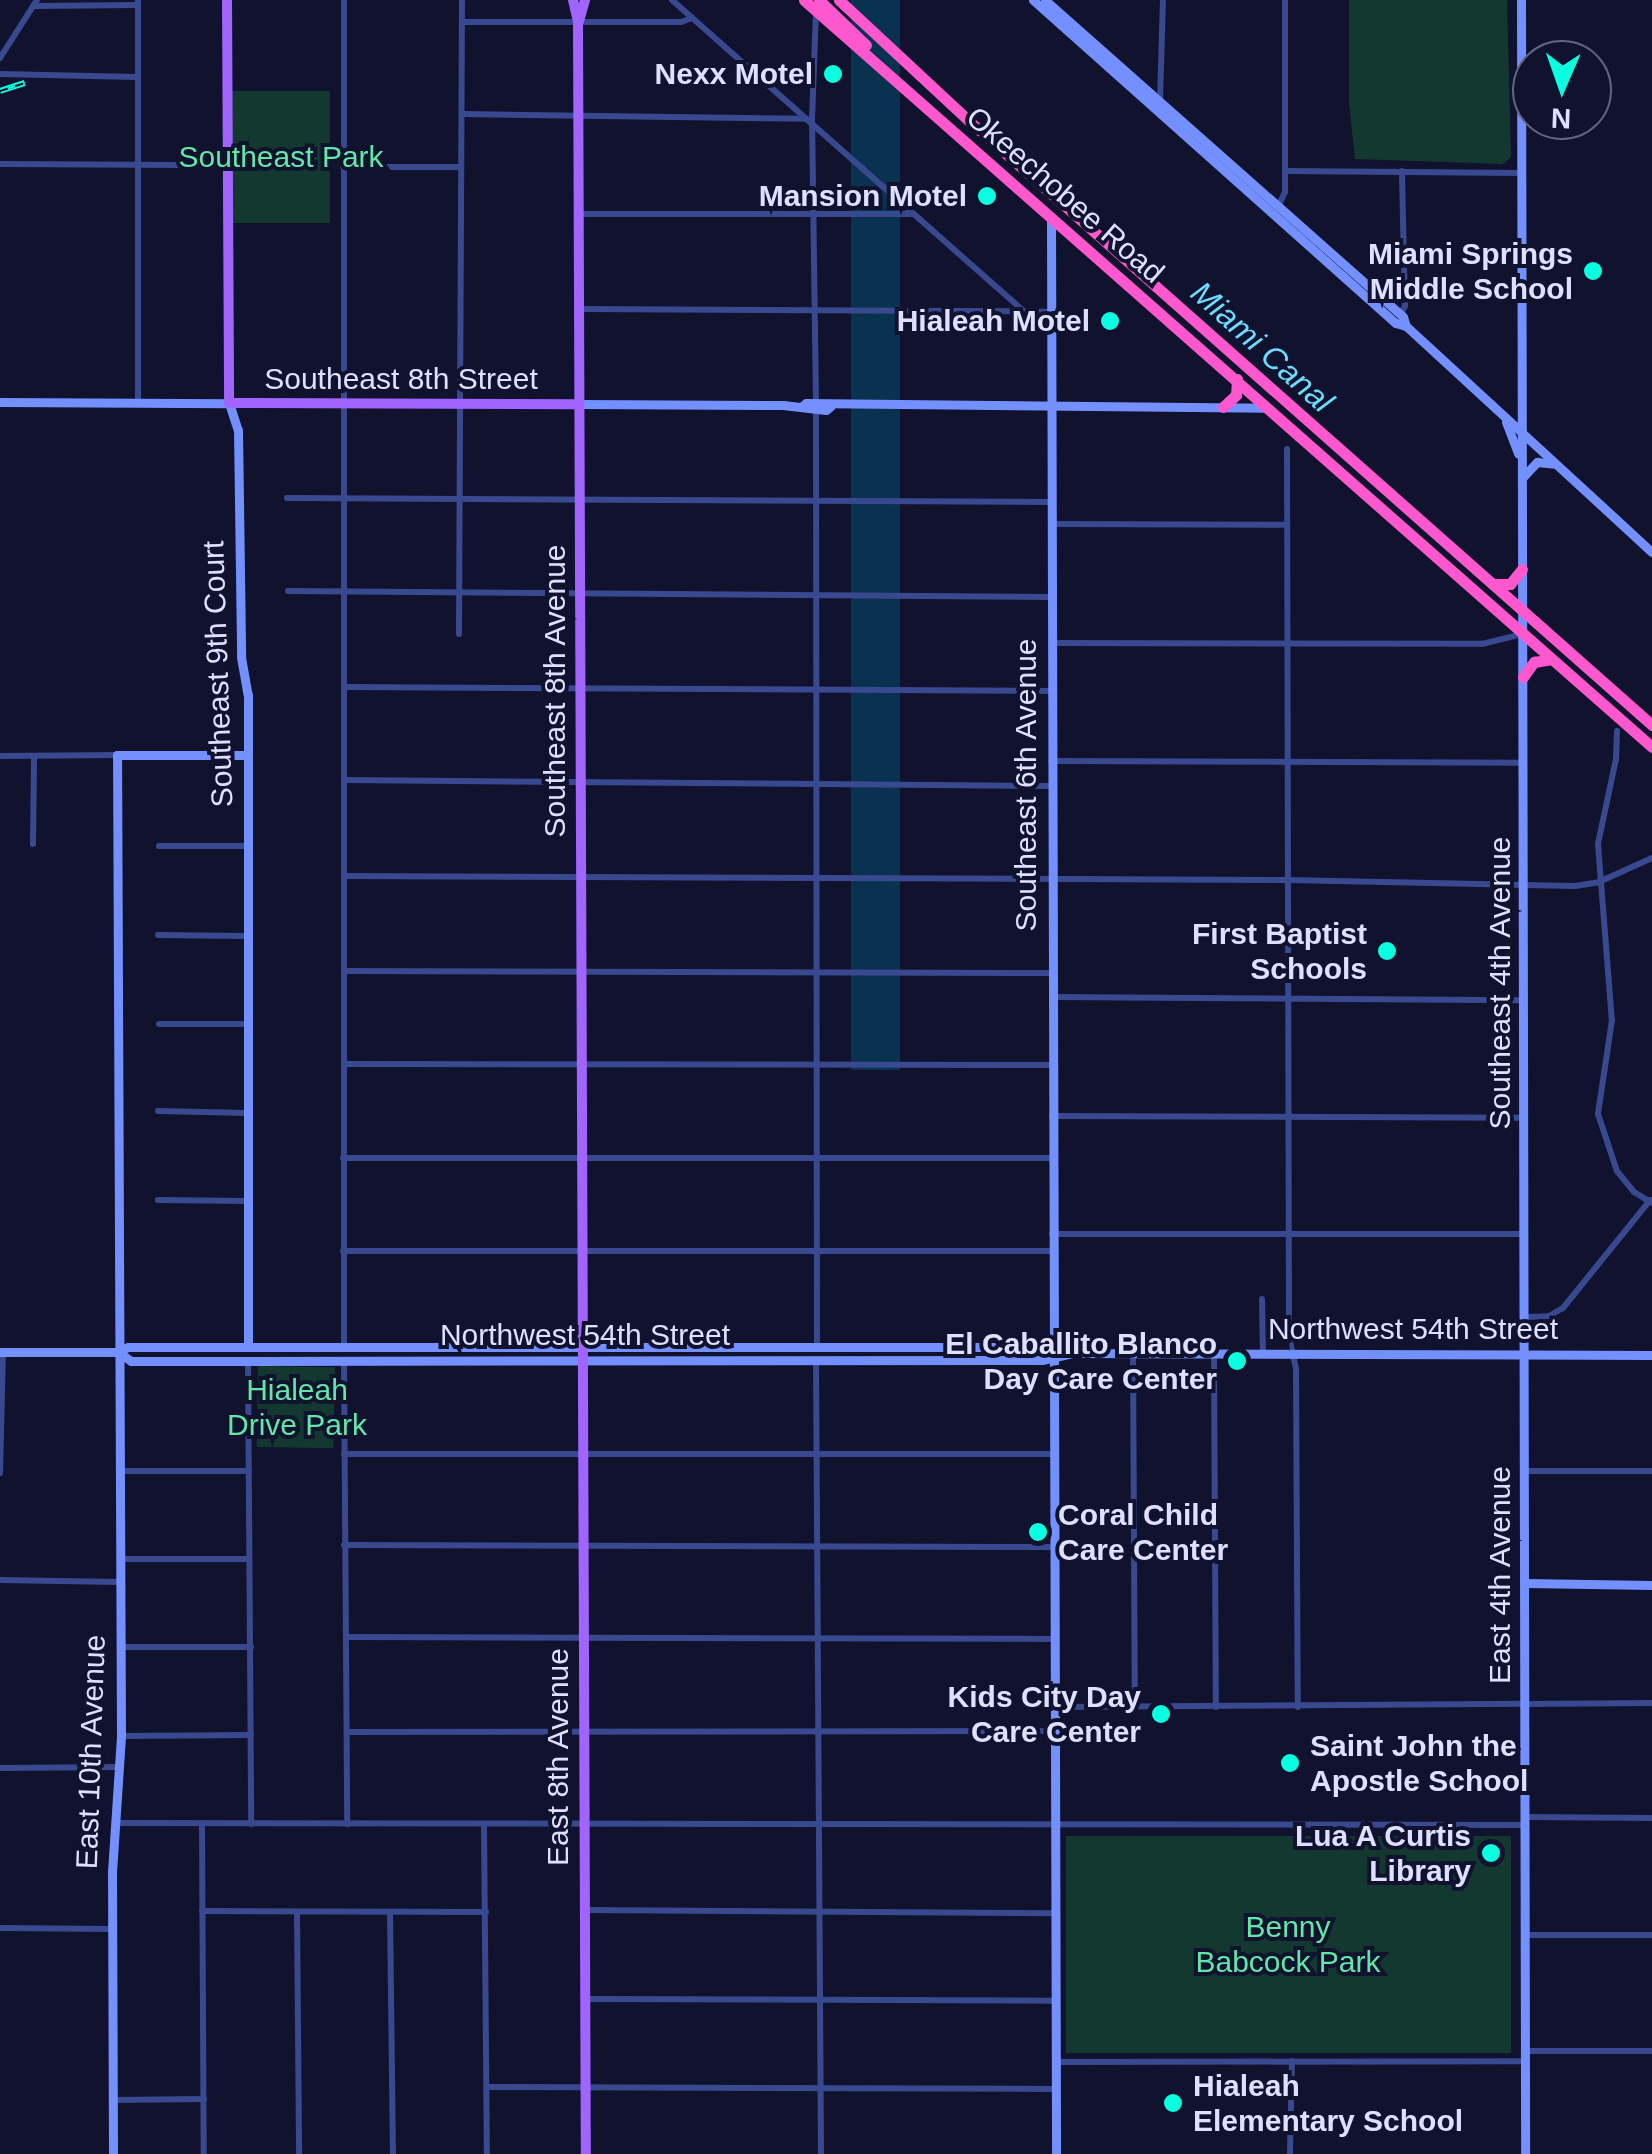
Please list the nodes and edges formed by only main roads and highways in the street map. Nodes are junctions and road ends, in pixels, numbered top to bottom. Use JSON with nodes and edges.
{"nodes":[{"id":1,"x":227,"y":0,"type":"edge"},
{"id":2,"x":574,"y":0,"type":"edge"},
{"id":3,"x":585,"y":0,"type":"edge"},
{"id":4,"x":804,"y":0,"type":"edge"},
{"id":5,"x":838,"y":0,"type":"edge"},
{"id":6,"x":817,"y":6,"type":"edge"},
{"id":7,"x":578,"y":22,"type":"junction"},
{"id":8,"x":1237,"y":379,"type":"junction"},
{"id":9,"x":229,"y":402,"type":"joint"},
{"id":10,"x":579,"y":404,"type":"junction"},
{"id":11,"x":1223,"y":407,"type":"road end"},
{"id":12,"x":1269,"y":408,"type":"junction"},
{"id":13,"x":1308,"y":420,"type":"junction"},
{"id":14,"x":1522,"y":569,"type":"road end"},
{"id":15,"x":1492,"y":584,"type":"junction"},
{"id":16,"x":1552,"y":659,"type":"junction"},
{"id":17,"x":1523,"y":677,"type":"road end"},
{"id":18,"x":1652,"y":724,"type":"edge"},
{"id":19,"x":1652,"y":746,"type":"edge"},
{"id":20,"x":582,"y":1360,"type":"joint"},
{"id":21,"x":586,"y":2154,"type":"edge"}],
"edges":[{"from":1,"to":9,"type":"main road","name":"Southeast 9th Court"},
{"from":2,"to":7,"type":"main road"},
{"from":3,"to":7,"type":"main road"},
{"from":4,"to":6,"type":"highway"},
{"from":5,"to":13,"type":"highway","name":"Okeechobee Road"},
{"from":6,"to":8,"type":"highway","name":"Okeechobee Road"},
{"from":7,"to":10,"type":"main road","name":"Southeast 8th Avenue"},
{"from":8,"to":11,"type":"highway"},
{"from":8,"to":12,"type":"highway","name":"Okeechobee Road"},
{"from":9,"to":10,"type":"main road","name":"Southeast 8th Street"},
{"from":10,"to":20,"type":"main road","name":"Southeast 8th Avenue"},
{"from":12,"to":13,"type":"highway"},
{"from":12,"to":16,"type":"highway","name":"Okeechobee Road"},
{"from":13,"to":15,"type":"highway","name":"Okeechobee Road"},
{"from":14,"to":15,"type":"highway"},
{"from":15,"to":18,"type":"highway","name":"Okeechobee Road"},
{"from":16,"to":17,"type":"highway"},
{"from":16,"to":19,"type":"highway","name":"Okeechobee Road"},
{"from":20,"to":21,"type":"main road","name":"East 8th Avenue"}]}
